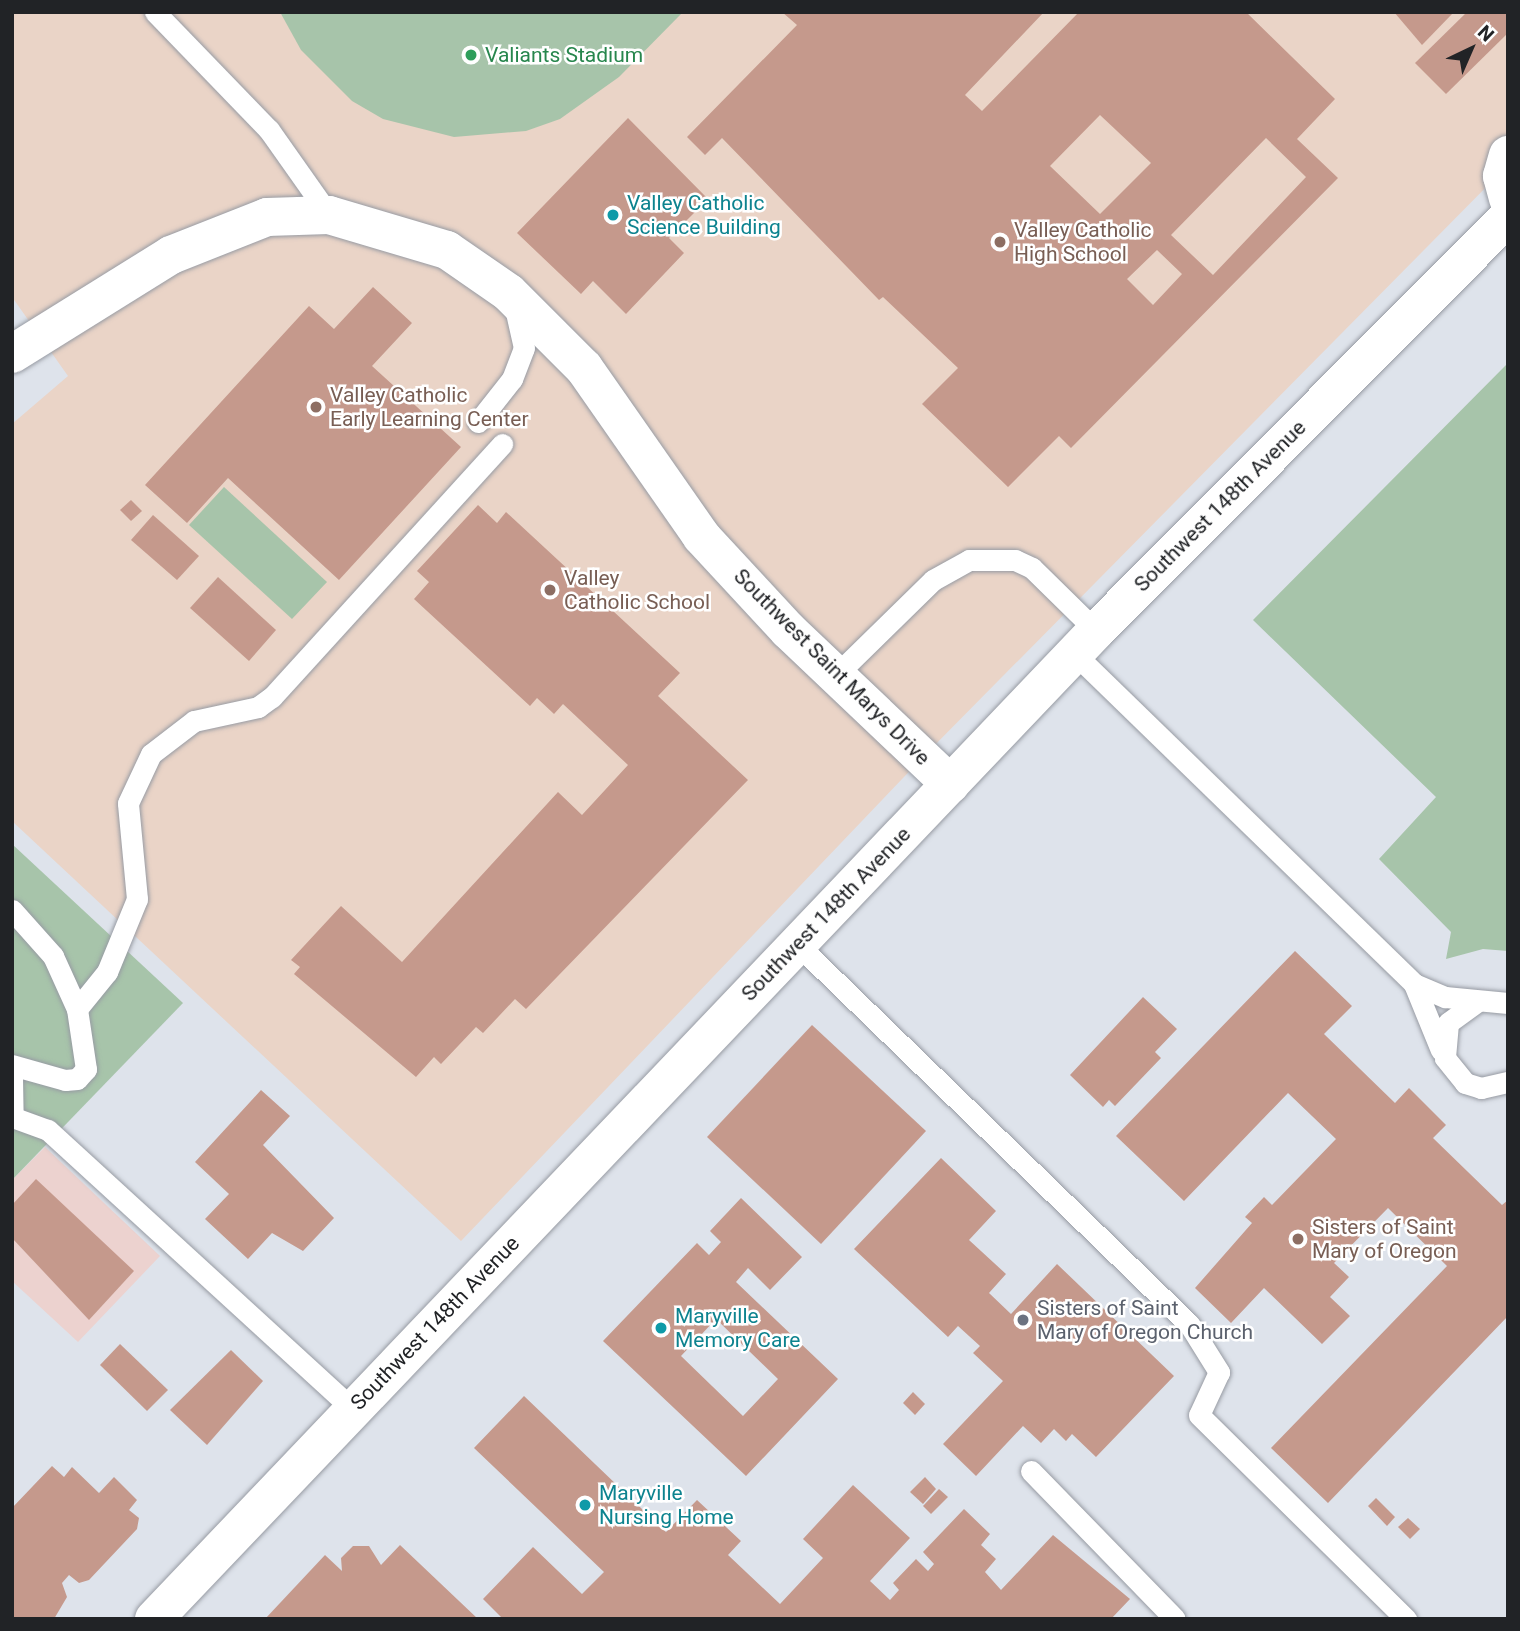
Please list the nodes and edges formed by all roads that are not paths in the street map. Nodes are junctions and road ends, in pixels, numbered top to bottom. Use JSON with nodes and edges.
{"nodes":[{"id":1,"x":155,"y":12,"type":"edge"},
{"id":2,"x":1508,"y":155,"type":"edge"},
{"id":3,"x":1508,"y":198,"type":"edge"},
{"id":4,"x":329,"y":215,"type":"junction"},
{"id":5,"x":1508,"y":217,"type":"edge"},
{"id":6,"x":509,"y":293,"type":"junction"},
{"id":7,"x":15,"y":347,"type":"edge"},
{"id":8,"x":478,"y":422,"type":"dead end"},
{"id":9,"x":502,"y":444,"type":"dead end"},
{"id":10,"x":1085,"y":642,"type":"junction"},
{"id":11,"x":837,"y":674,"type":"junction"},
{"id":12,"x":950,"y":784,"type":"junction"},
{"id":13,"x":12,"y":910,"type":"edge"},
{"id":14,"x":797,"y":944,"type":"junction"},
{"id":15,"x":1414,"y":984,"type":"junction"},
{"id":16,"x":1503,"y":1003,"type":"edge"},
{"id":17,"x":77,"y":1009,"type":"junction"},
{"id":18,"x":1445,"y":1058,"type":"junction"},
{"id":19,"x":12,"y":1065,"type":"edge"},
{"id":20,"x":12,"y":1078,"type":"edge"},
{"id":21,"x":1508,"y":1082,"type":"edge"},
{"id":22,"x":13,"y":1117,"type":"edge"},
{"id":23,"x":353,"y":1409,"type":"junction"},
{"id":24,"x":1031,"y":1471,"type":"dead end"},
{"id":25,"x":154,"y":1619,"type":"edge"},
{"id":26,"x":1175,"y":1619,"type":"edge"},
{"id":27,"x":1406,"y":1619,"type":"edge"}],
"edges":[{"from":1,"to":4,"type":"lane"},
{"from":2,"to":3,"type":"street"},
{"from":4,"to":6,"type":"street","name":"Southwest Saint Marys Drive"},
{"from":4,"to":7,"type":"street","name":"Southwest Saint Marys Drive"},
{"from":5,"to":10,"type":"street","name":"Southwest 148th Avenue"},
{"from":6,"to":8,"type":"lane"},
{"from":6,"to":11,"type":"street","name":"Southwest Saint Marys Drive"},
{"from":9,"to":17,"type":"lane"},
{"from":10,"to":11,"type":"lane"},
{"from":10,"to":12,"type":"street","name":"Southwest 148th Avenue"},
{"from":10,"to":15,"type":"lane"},
{"from":11,"to":12,"type":"street","name":"Southwest Saint Marys Drive"},
{"from":12,"to":14,"type":"street","name":"Southwest 148th Avenue"},
{"from":13,"to":17,"type":"lane"},
{"from":14,"to":23,"type":"street","name":"Southwest 148th Avenue"},
{"from":14,"to":27,"type":"lane"},
{"from":15,"to":16,"type":"lane"},
{"from":15,"to":18,"type":"lane"},
{"from":16,"to":18,"type":"lane"},
{"from":17,"to":19,"type":"lane"},
{"from":18,"to":21,"type":"lane"},
{"from":20,"to":22,"type":"lane"},
{"from":22,"to":23,"type":"lane"},
{"from":23,"to":25,"type":"street","name":"Southwest 148th Avenue"},
{"from":24,"to":26,"type":"lane"}]}
